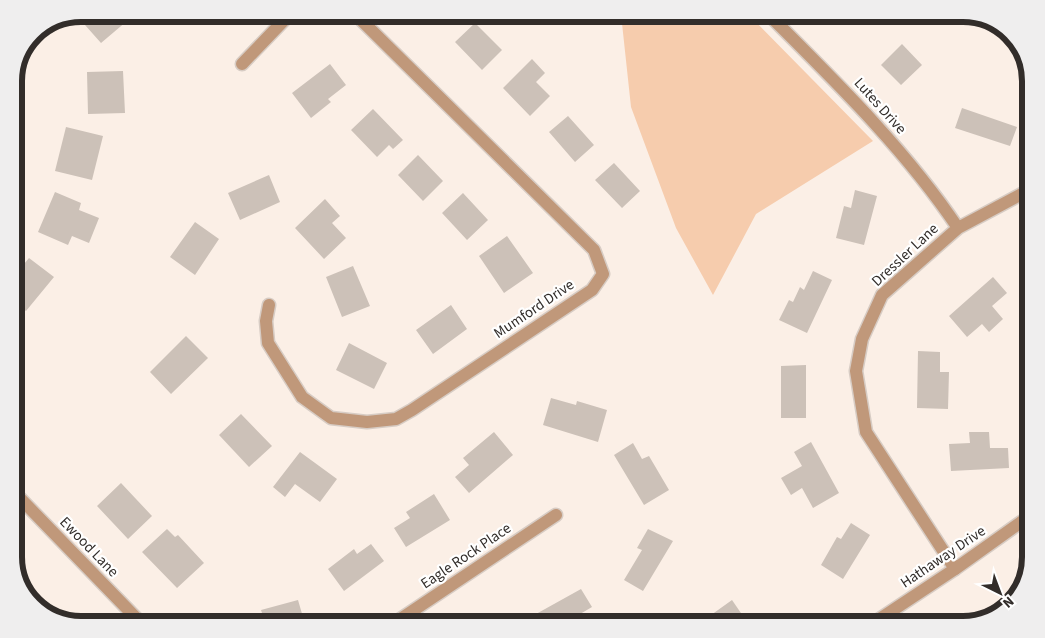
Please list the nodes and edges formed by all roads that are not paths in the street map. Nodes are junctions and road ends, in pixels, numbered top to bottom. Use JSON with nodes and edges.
{"nodes":[{"id":1,"x":282,"y":22,"type":"edge"},
{"id":2,"x":363,"y":22,"type":"edge"},
{"id":3,"x":776,"y":22,"type":"edge"},
{"id":4,"x":242,"y":64,"type":"dead end"},
{"id":5,"x":1022,"y":194,"type":"edge"},
{"id":6,"x":958,"y":228,"type":"junction"},
{"id":7,"x":269,"y":305,"type":"dead end"},
{"id":8,"x":23,"y":501,"type":"edge"},
{"id":9,"x":556,"y":515,"type":"dead end"},
{"id":10,"x":1022,"y":521,"type":"edge"},
{"id":11,"x":955,"y":569,"type":"junction"},
{"id":12,"x":134,"y":616,"type":"edge"},
{"id":13,"x":405,"y":616,"type":"edge"},
{"id":14,"x":884,"y":616,"type":"edge"}],
"edges":[{"from":1,"to":4,"type":"street"},
{"from":2,"to":7,"type":"street","name":"Mumford Drive"},
{"from":3,"to":6,"type":"street","name":"Lutes Drive"},
{"from":5,"to":6,"type":"street","name":"Dressler Lane"},
{"from":6,"to":11,"type":"street","name":"Dressler Lane"},
{"from":8,"to":12,"type":"street","name":"Ewood Lane"},
{"from":9,"to":13,"type":"street","name":"Eagle Rock Place"},
{"from":10,"to":11,"type":"street","name":"Hathaway Drive"},
{"from":11,"to":14,"type":"street","name":"Hathaway Drive"}]}
